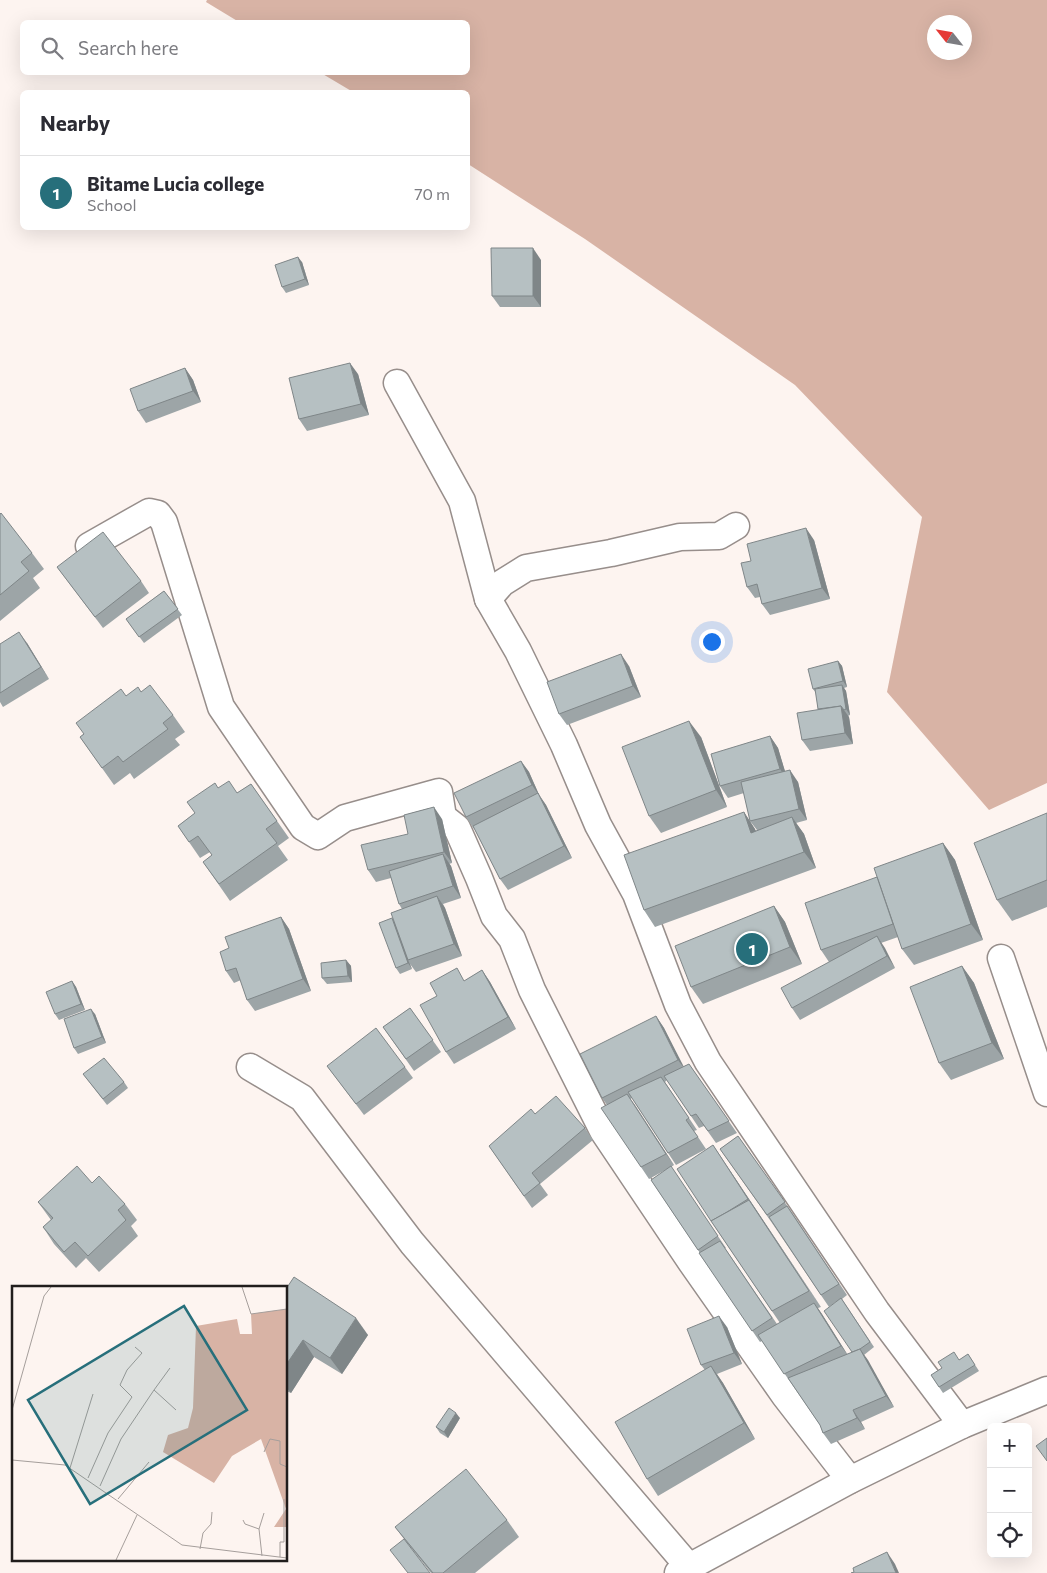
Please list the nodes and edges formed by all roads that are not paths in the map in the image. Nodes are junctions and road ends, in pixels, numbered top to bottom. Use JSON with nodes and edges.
{"nodes":[{"id":1,"x":397,"y":384,"type":"dead end"},
{"id":2,"x":736,"y":526,"type":"dead end"},
{"id":3,"x":88,"y":546,"type":"edge"},
{"id":4,"x":488,"y":599,"type":"junction"},
{"id":5,"x":1001,"y":958,"type":"dead end"},
{"id":6,"x":250,"y":1067,"type":"dead end"},
{"id":7,"x":1047,"y":1093,"type":"edge"},
{"id":8,"x":1047,"y":1390,"type":"edge"},
{"id":9,"x":962,"y":1425,"type":"junction"},
{"id":10,"x":850,"y":1480,"type":"junction"},
{"id":11,"x":683,"y":1570,"type":"edge"}],
"edges":[{"from":1,"to":4,"type":"street"},
{"from":2,"to":4,"type":"street"},
{"from":3,"to":10,"type":"street"},
{"from":4,"to":9,"type":"street"},
{"from":5,"to":7,"type":"street"},
{"from":6,"to":11,"type":"street"},
{"from":8,"to":9,"type":"street"},
{"from":9,"to":10,"type":"street"},
{"from":10,"to":11,"type":"street"}]}
